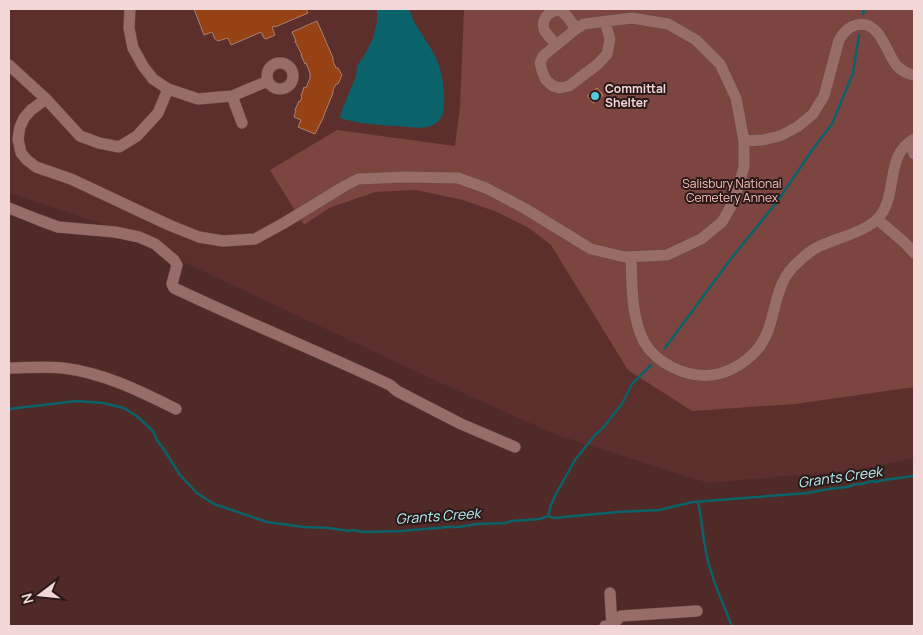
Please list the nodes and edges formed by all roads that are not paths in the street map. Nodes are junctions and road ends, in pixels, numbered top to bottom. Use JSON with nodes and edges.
{"nodes":[{"id":1,"x":130,"y":9,"type":"edge"},
{"id":2,"x":605,"y":22,"type":"junction"},
{"id":3,"x":576,"y":29,"type":"junction"},
{"id":4,"x":556,"y":44,"type":"junction"},
{"id":5,"x":9,"y":65,"type":"edge"},
{"id":6,"x":914,"y":75,"type":"edge"},
{"id":7,"x":268,"y":81,"type":"dead end"},
{"id":8,"x":168,"y":89,"type":"junction"},
{"id":9,"x":232,"y":96,"type":"junction"},
{"id":10,"x":46,"y":99,"type":"junction"},
{"id":11,"x":242,"y":123,"type":"dead end"},
{"id":12,"x":911,"y":140,"type":"edge"},
{"id":13,"x":744,"y":141,"type":"junction"},
{"id":14,"x":914,"y":154,"type":"edge"},
{"id":15,"x":9,"y":208,"type":"edge"},
{"id":16,"x":877,"y":219,"type":"junction"},
{"id":17,"x":914,"y":253,"type":"edge"},
{"id":18,"x":631,"y":257,"type":"junction"},
{"id":19,"x":9,"y":368,"type":"edge"},
{"id":20,"x":176,"y":409,"type":"dead end"},
{"id":21,"x":515,"y":447,"type":"dead end"},
{"id":22,"x":610,"y":593,"type":"dead end"},
{"id":23,"x":697,"y":611,"type":"dead end"},
{"id":24,"x":610,"y":626,"type":"edge"}],
"edges":[{"from":1,"to":8,"type":"street"},
{"from":2,"to":3,"type":"street"},
{"from":2,"to":4,"type":"street"},
{"from":2,"to":13,"type":"street"},
{"from":3,"to":4,"type":"street"},
{"from":3,"to":4,"type":"street"},
{"from":5,"to":10,"type":"street"},
{"from":6,"to":13,"type":"street"},
{"from":7,"to":9,"type":"street"},
{"from":8,"to":9,"type":"street"},
{"from":8,"to":10,"type":"street"},
{"from":9,"to":11,"type":"street"},
{"from":10,"to":18,"type":"street"},
{"from":12,"to":14,"type":"street"},
{"from":12,"to":16,"type":"street"},
{"from":13,"to":18,"type":"street"},
{"from":15,"to":21,"type":"street"},
{"from":16,"to":17,"type":"street"},
{"from":16,"to":18,"type":"street"},
{"from":19,"to":20,"type":"street"},
{"from":22,"to":24,"type":"street"},
{"from":23,"to":24,"type":"street"}]}
